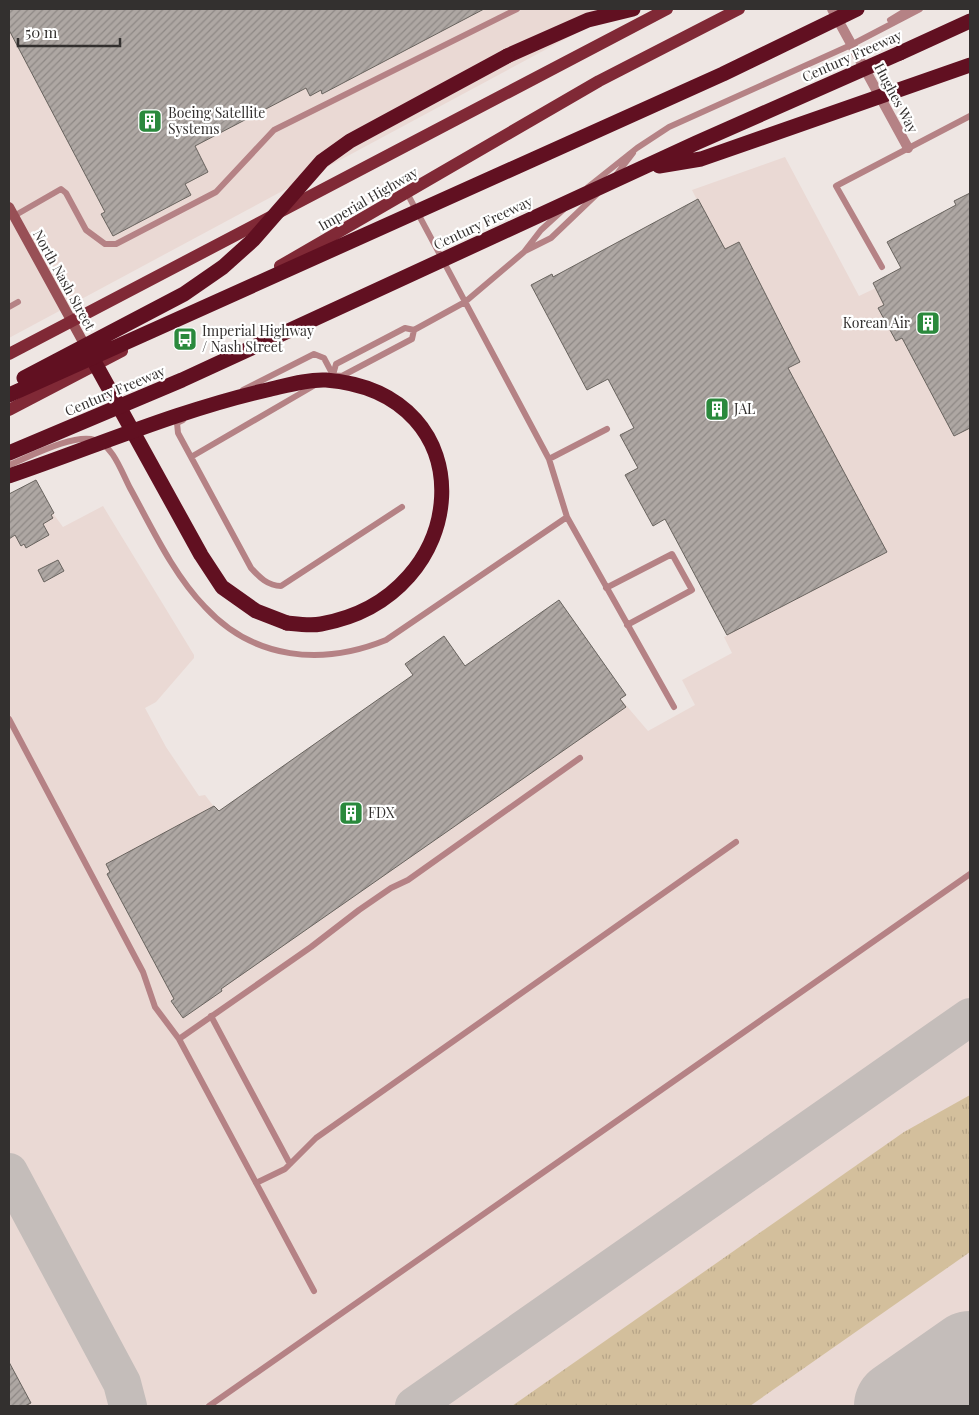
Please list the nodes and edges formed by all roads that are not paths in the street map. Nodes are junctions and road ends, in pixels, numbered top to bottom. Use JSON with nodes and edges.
{"nodes":[{"id":1,"x":517,"y":9,"type":"edge"},
{"id":2,"x":633,"y":9,"type":"edge"},
{"id":3,"x":667,"y":9,"type":"edge"},
{"id":4,"x":739,"y":9,"type":"edge"},
{"id":5,"x":832,"y":9,"type":"edge"},
{"id":6,"x":857,"y":9,"type":"edge"},
{"id":7,"x":908,"y":9,"type":"edge"},
{"id":8,"x":920,"y":9,"type":"edge"},
{"id":9,"x":970,"y":21,"type":"edge"},
{"id":10,"x":851,"y":44,"type":"junction"},
{"id":11,"x":970,"y":65,"type":"edge"},
{"id":12,"x":970,"y":116,"type":"edge"},
{"id":13,"x":637,"y":148,"type":"junction"},
{"id":14,"x":908,"y":148,"type":"junction"},
{"id":15,"x":638,"y":170,"type":"junction"},
{"id":16,"x":407,"y":193,"type":"junction"},
{"id":17,"x":11,"y":212,"type":"edge"},
{"id":18,"x":524,"y":252,"type":"junction"},
{"id":19,"x":882,"y":267,"type":"dead end"},
{"id":20,"x":18,"y":302,"type":"dead end"},
{"id":21,"x":465,"y":302,"type":"junction"},
{"id":22,"x":9,"y":307,"type":"edge"},
{"id":23,"x":71,"y":322,"type":"junction"},
{"id":24,"x":414,"y":330,"type":"junction"},
{"id":25,"x":9,"y":354,"type":"edge"},
{"id":26,"x":96,"y":365,"type":"junction"},
{"id":27,"x":332,"y":375,"type":"junction"},
{"id":28,"x":9,"y":386,"type":"edge"},
{"id":29,"x":9,"y":395,"type":"edge"},
{"id":30,"x":9,"y":410,"type":"edge"},
{"id":31,"x":607,"y":429,"type":"dead end"},
{"id":32,"x":9,"y":453,"type":"edge"},
{"id":33,"x":191,"y":457,"type":"junction"},
{"id":34,"x":549,"y":459,"type":"junction"},
{"id":35,"x":9,"y":465,"type":"edge"},
{"id":36,"x":9,"y":476,"type":"edge"},
{"id":37,"x":402,"y":507,"type":"dead end"},
{"id":38,"x":566,"y":517,"type":"junction"},
{"id":39,"x":606,"y":588,"type":"junction"},
{"id":40,"x":628,"y":625,"type":"junction"},
{"id":41,"x":674,"y":707,"type":"dead end"},
{"id":42,"x":9,"y":718,"type":"edge"},
{"id":43,"x":580,"y":758,"type":"dead end"},
{"id":44,"x":736,"y":842,"type":"dead end"},
{"id":45,"x":970,"y":874,"type":"edge"},
{"id":46,"x":211,"y":1016,"type":"junction"},
{"id":47,"x":179,"y":1039,"type":"junction"},
{"id":48,"x":290,"y":1164,"type":"junction"},
{"id":49,"x":256,"y":1183,"type":"junction"},
{"id":50,"x":314,"y":1291,"type":"dead end"},
{"id":51,"x":209,"y":1406,"type":"edge"}],
"edges":[{"from":1,"to":17,"type":"lane"},
{"from":2,"to":28,"type":"highway","bridge":true},
{"from":3,"to":23,"type":"main road","name":"Imperial Highway"},
{"from":4,"to":16,"type":"main road","name":"Imperial Highway"},
{"from":5,"to":10,"type":"street","name":"Hughes Way"},
{"from":6,"to":29,"type":"highway","bridge":true},
{"from":7,"to":10,"type":"lane"},
{"from":8,"to":10,"type":"lane"},
{"from":9,"to":15,"type":"highway","name":"Century Freeway","bridge":true},
{"from":10,"to":13,"type":"lane"},
{"from":10,"to":14,"type":"street","name":"Hughes Way"},
{"from":11,"to":15,"type":"highway","bridge":true},
{"from":12,"to":14,"type":"lane"},
{"from":13,"to":18,"type":"lane"},
{"from":13,"to":18,"type":"lane"},
{"from":14,"to":19,"type":"lane"},
{"from":15,"to":32,"type":"highway","name":"Century Freeway","bridge":true},
{"from":16,"to":21,"type":"lane"},
{"from":16,"to":26,"type":"main road","name":"Imperial Highway"},
{"from":17,"to":23,"type":"street","name":"North Nash Street"},
{"from":18,"to":21,"type":"lane"},
{"from":20,"to":22,"type":"lane"},
{"from":21,"to":24,"type":"lane"},
{"from":21,"to":34,"type":"lane"},
{"from":23,"to":25,"type":"main road","name":"Imperial Highway"},
{"from":23,"to":26,"type":"street","name":"North Nash Street"},
{"from":24,"to":27,"type":"lane"},
{"from":24,"to":27,"type":"lane"},
{"from":26,"to":30,"type":"main road","name":"Imperial Highway"},
{"from":26,"to":36,"type":"highway","bridge":true},
{"from":27,"to":33,"type":"lane"},
{"from":27,"to":33,"type":"lane"},
{"from":31,"to":34,"type":"lane"},
{"from":33,"to":37,"type":"lane"},
{"from":34,"to":38,"type":"lane"},
{"from":35,"to":38,"type":"lane"},
{"from":38,"to":39,"type":"lane"},
{"from":39,"to":40,"type":"lane"},
{"from":39,"to":40,"type":"lane"},
{"from":40,"to":41,"type":"lane"},
{"from":42,"to":47,"type":"lane"},
{"from":43,"to":46,"type":"lane"},
{"from":44,"to":48,"type":"lane"},
{"from":45,"to":51,"type":"lane"},
{"from":46,"to":47,"type":"lane"},
{"from":46,"to":48,"type":"lane"},
{"from":47,"to":49,"type":"lane"},
{"from":48,"to":49,"type":"lane"},
{"from":49,"to":50,"type":"lane"}]}
